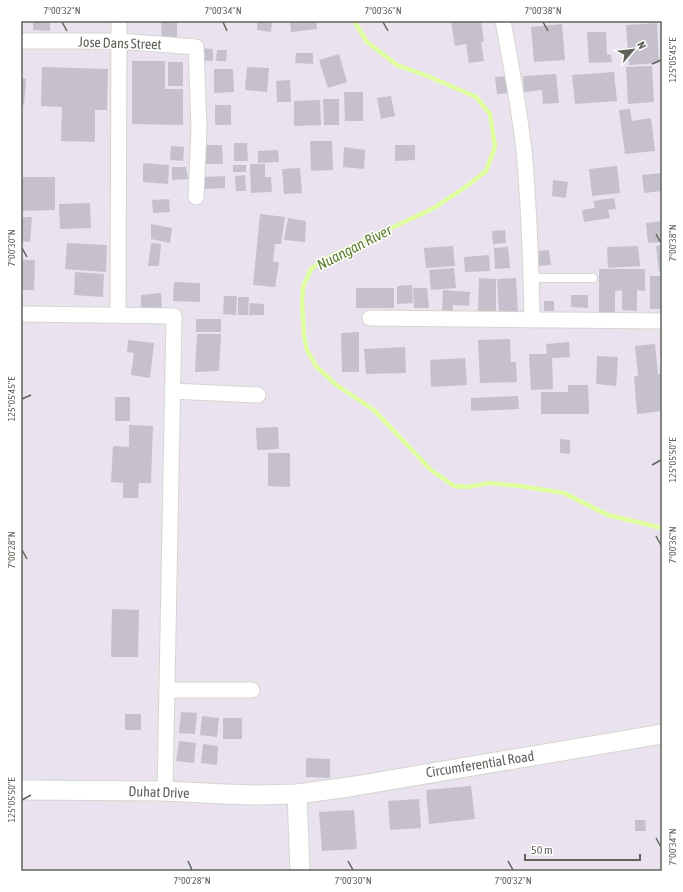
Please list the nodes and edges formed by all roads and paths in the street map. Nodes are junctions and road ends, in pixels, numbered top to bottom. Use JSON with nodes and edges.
{"nodes":[{"id":1,"x":120,"y":21,"type":"edge"},
{"id":2,"x":503,"y":21,"type":"edge"},
{"id":3,"x":21,"y":41,"type":"edge"},
{"id":4,"x":119,"y":41,"type":"junction"},
{"id":5,"x":196,"y":197,"type":"dead end"},
{"id":6,"x":532,"y":278,"type":"junction"},
{"id":7,"x":593,"y":278,"type":"dead end"},
{"id":8,"x":21,"y":314,"type":"edge"},
{"id":9,"x":118,"y":315,"type":"junction"},
{"id":10,"x":370,"y":318,"type":"dead end"},
{"id":11,"x":532,"y":320,"type":"junction"},
{"id":12,"x":662,"y":321,"type":"edge"},
{"id":13,"x":172,"y":391,"type":"junction"},
{"id":14,"x":258,"y":395,"type":"dead end"},
{"id":15,"x":167,"y":690,"type":"junction"},
{"id":16,"x":252,"y":690,"type":"dead end"},
{"id":17,"x":662,"y":734,"type":"edge"},
{"id":18,"x":21,"y":790,"type":"edge"},
{"id":19,"x":165,"y":791,"type":"junction"},
{"id":20,"x":297,"y":794,"type":"junction"},
{"id":21,"x":300,"y":871,"type":"edge"}],
"edges":[{"from":1,"to":4,"type":"street"},
{"from":2,"to":6,"type":"street"},
{"from":3,"to":4,"type":"street","name":"Jose Dans Street"},
{"from":4,"to":5,"type":"street","name":"Jose Dans Street"},
{"from":4,"to":9,"type":"street"},
{"from":6,"to":7,"type":"lane"},
{"from":6,"to":11,"type":"street"},
{"from":8,"to":9,"type":"street"},
{"from":9,"to":13,"type":"street"},
{"from":10,"to":11,"type":"street"},
{"from":11,"to":12,"type":"street"},
{"from":13,"to":14,"type":"street"},
{"from":13,"to":15,"type":"street"},
{"from":15,"to":16,"type":"street"},
{"from":15,"to":19,"type":"street"},
{"from":17,"to":20,"type":"street","name":"Circumferential Road"},
{"from":18,"to":19,"type":"street","name":"Duhat Drive"},
{"from":19,"to":20,"type":"street","name":"Duhat Drive"},
{"from":20,"to":21,"type":"street"}]}
